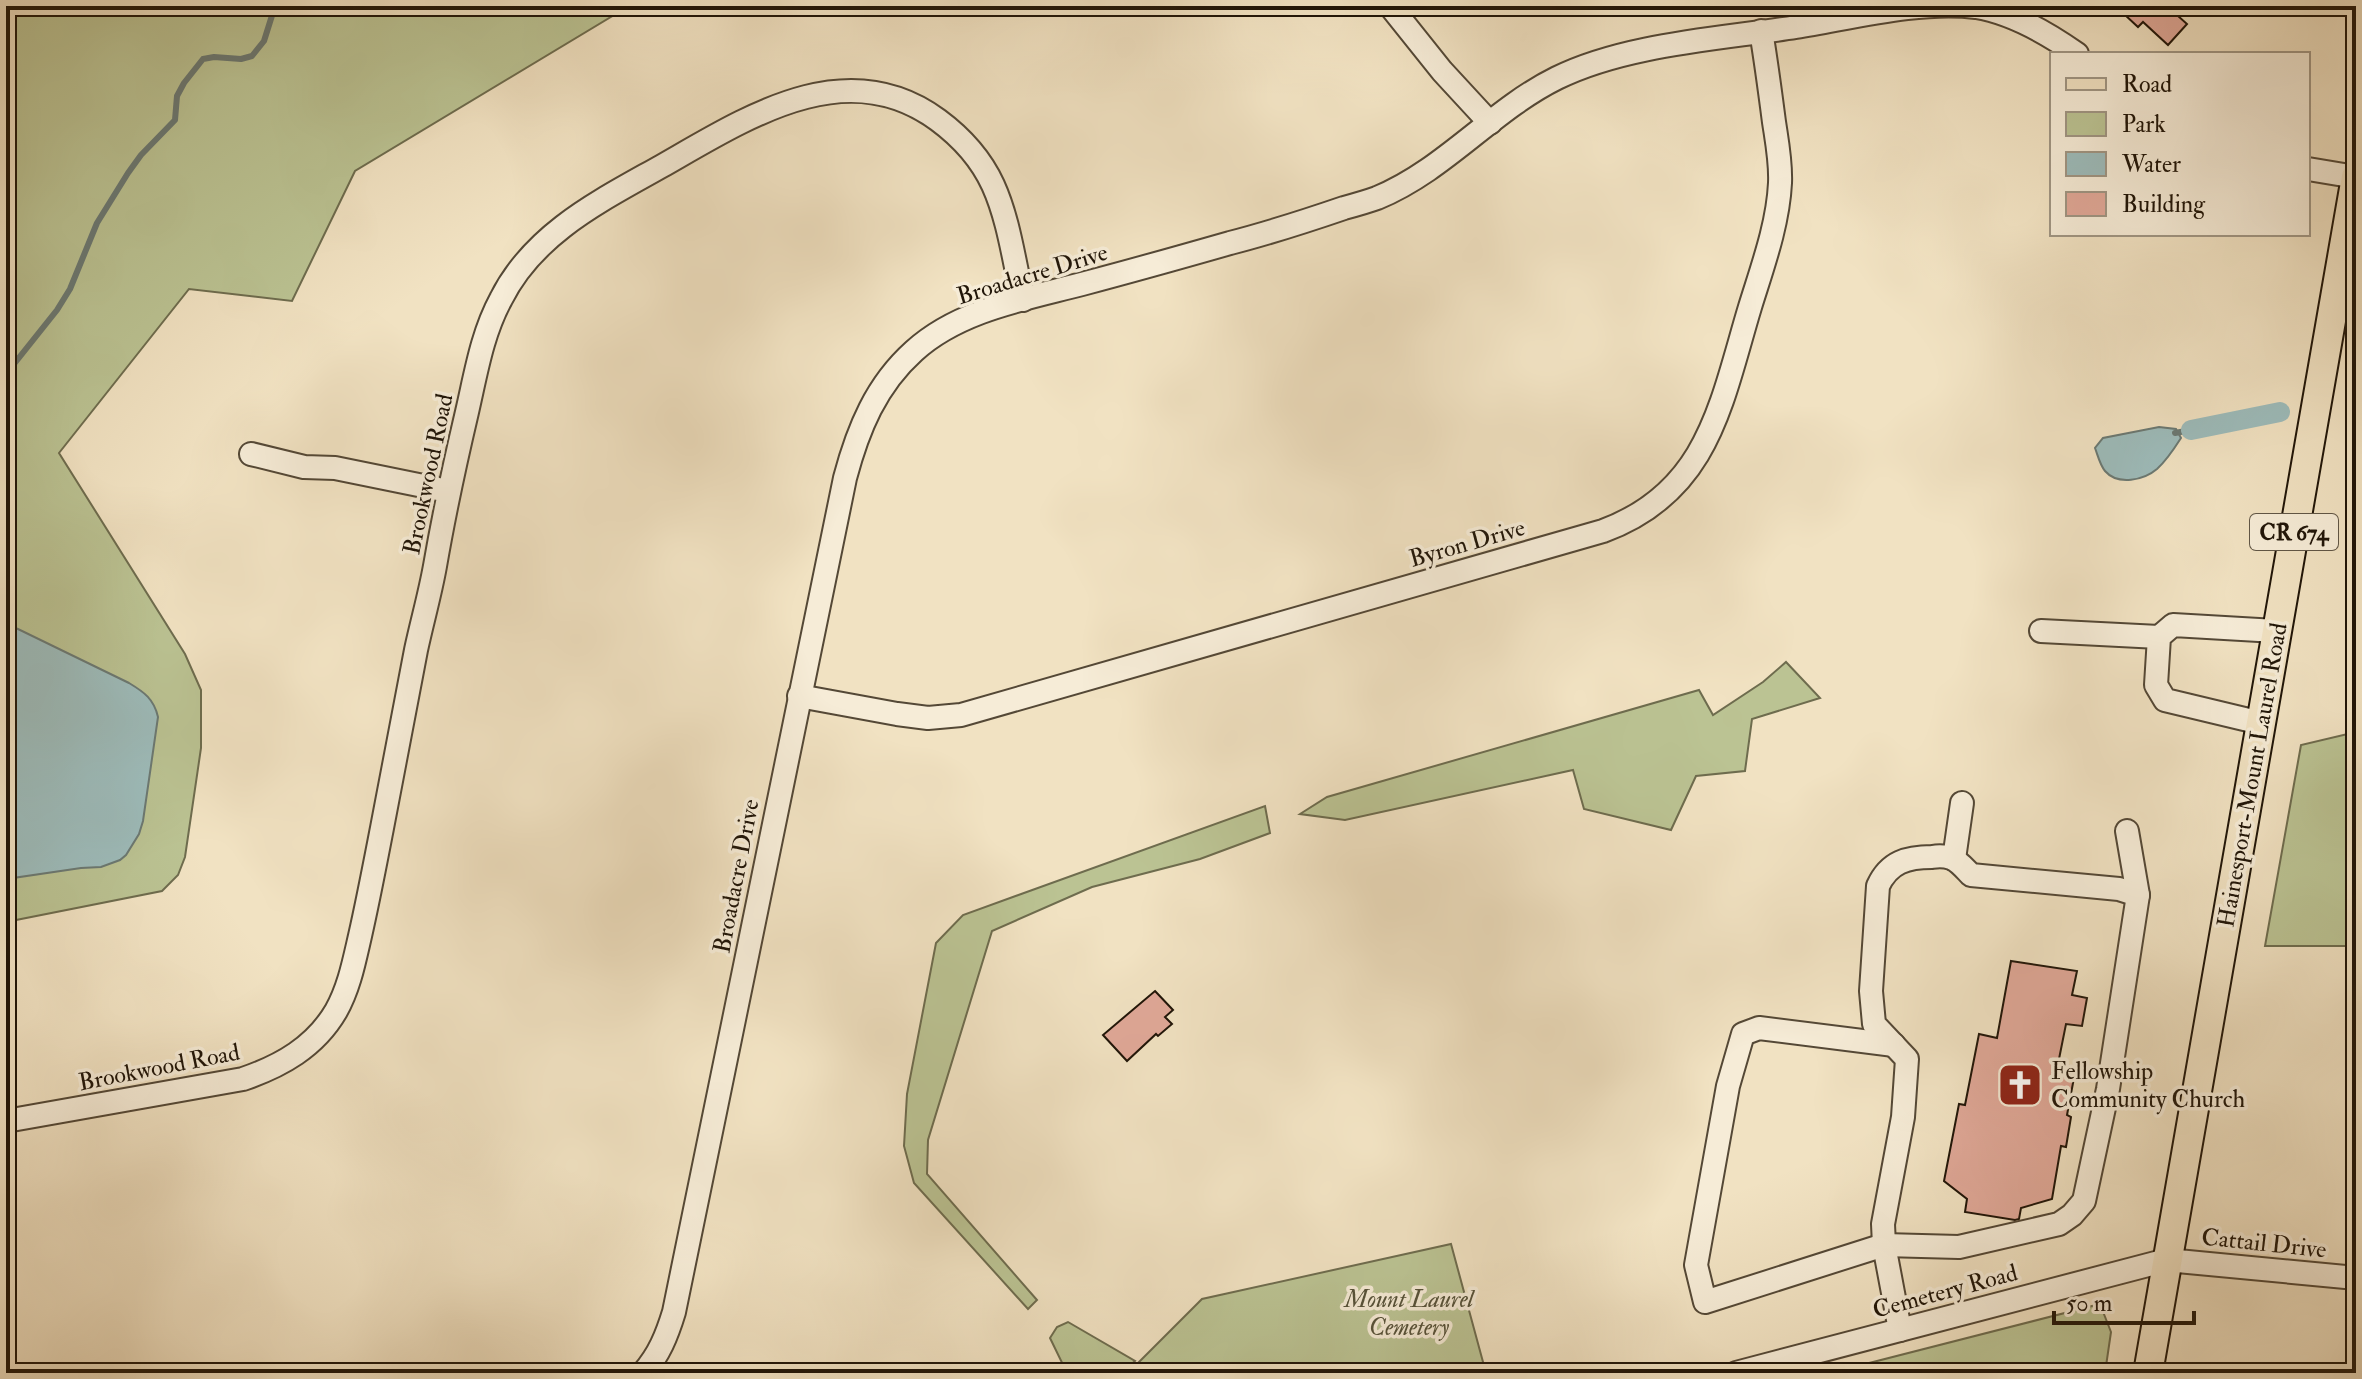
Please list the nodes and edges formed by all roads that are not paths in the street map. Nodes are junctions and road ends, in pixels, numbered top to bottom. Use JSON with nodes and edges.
{"nodes":[{"id":1,"x":1390,"y":6,"type":"edge"},
{"id":2,"x":1761,"y":31,"type":"junction"},
{"id":3,"x":2074,"y":52,"type":"edge"},
{"id":4,"x":1490,"y":123,"type":"junction"},
{"id":5,"x":2310,"y":169,"type":"edge"},
{"id":6,"x":2356,"y":177,"type":"edge"},
{"id":7,"x":1023,"y":300,"type":"junction"},
{"id":8,"x":251,"y":454,"type":"dead end"},
{"id":9,"x":448,"y":491,"type":"junction"},
{"id":10,"x":2041,"y":631,"type":"dead end"},
{"id":11,"x":2276,"y":631,"type":"junction"},
{"id":12,"x":2159,"y":637,"type":"junction"},
{"id":13,"x":799,"y":696,"type":"junction"},
{"id":14,"x":2261,"y":723,"type":"junction"},
{"id":15,"x":1962,"y":803,"type":"dead end"},
{"id":16,"x":2127,"y":831,"type":"dead end"},
{"id":17,"x":1954,"y":859,"type":"junction"},
{"id":18,"x":2138,"y":895,"type":"junction"},
{"id":19,"x":1894,"y":1045,"type":"junction"},
{"id":20,"x":6,"y":1121,"type":"edge"},
{"id":21,"x":1884,"y":1245,"type":"junction"},
{"id":22,"x":2167,"y":1260,"type":"junction"},
{"id":23,"x":2356,"y":1278,"type":"edge"},
{"id":24,"x":1900,"y":1330,"type":"junction"},
{"id":25,"x":643,"y":1373,"type":"edge"},
{"id":26,"x":1736,"y":1373,"type":"edge"},
{"id":27,"x":2148,"y":1373,"type":"edge"}],
"edges":[{"from":1,"to":4,"type":"street"},
{"from":2,"to":3,"type":"street","name":"Broadacre Drive"},
{"from":2,"to":4,"type":"street","name":"Broadacre Drive"},
{"from":2,"to":13,"type":"street","name":"Byron Drive"},
{"from":4,"to":7,"type":"street","name":"Broadacre Drive"},
{"from":5,"to":6,"type":"street"},
{"from":6,"to":11,"type":"main road","name":"Hainesport-Mount Laurel Road","number":"CR 674"},
{"from":7,"to":9,"type":"street","name":"Brookwood Road"},
{"from":7,"to":13,"type":"street","name":"Broadacre Drive"},
{"from":8,"to":9,"type":"street"},
{"from":9,"to":20,"type":"street","name":"Brookwood Road"},
{"from":10,"to":12,"type":"street"},
{"from":11,"to":12,"type":"street"},
{"from":11,"to":14,"type":"main road","name":"Hainesport-Mount Laurel Road","number":"CR 674"},
{"from":12,"to":14,"type":"street"},
{"from":13,"to":25,"type":"street","name":"Broadacre Drive"},
{"from":14,"to":22,"type":"main road","name":"Hainesport-Mount Laurel Road","number":"CR 674"},
{"from":15,"to":17,"type":"street"},
{"from":16,"to":18,"type":"street"},
{"from":17,"to":18,"type":"street"},
{"from":17,"to":19,"type":"street"},
{"from":18,"to":21,"type":"street"},
{"from":19,"to":21,"type":"street"},
{"from":19,"to":21,"type":"street"},
{"from":21,"to":24,"type":"street"},
{"from":22,"to":23,"type":"street","name":"Cattail Drive"},
{"from":22,"to":24,"type":"street","name":"Cemetery Road"},
{"from":22,"to":27,"type":"main road","name":"Hainesport-Mount Laurel Road","number":"CR 674"},
{"from":24,"to":26,"type":"street","name":"Cemetery Road"}]}
